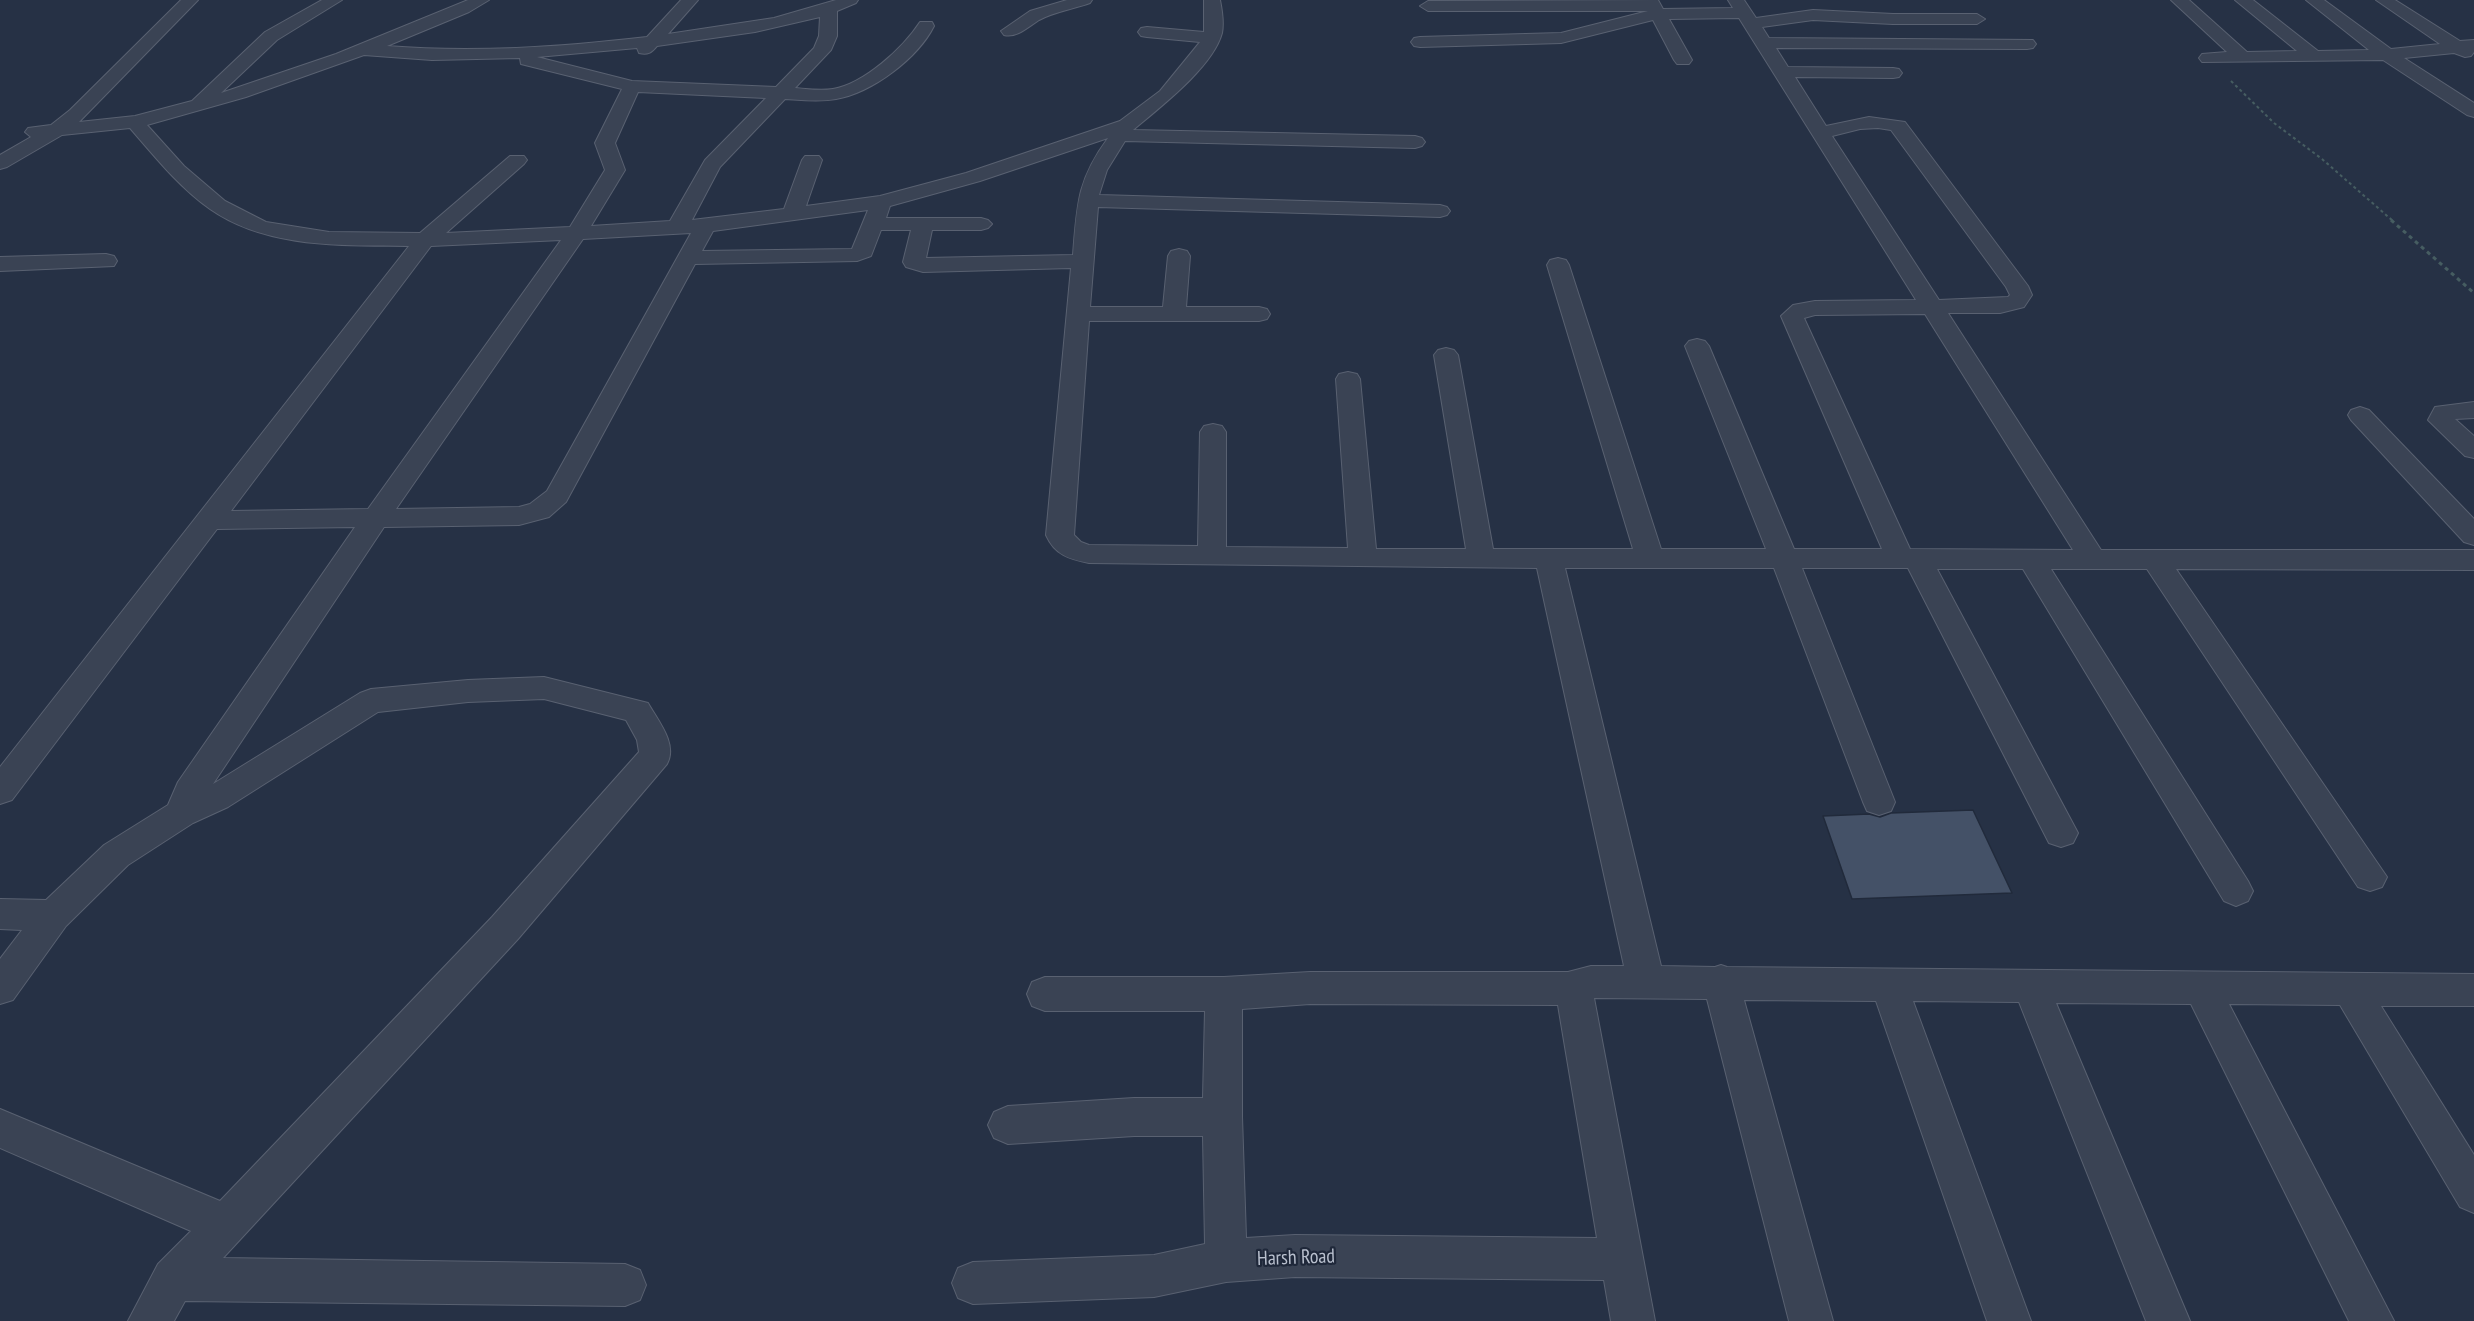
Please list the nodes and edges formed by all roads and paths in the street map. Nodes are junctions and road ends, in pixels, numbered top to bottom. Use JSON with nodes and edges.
{"nodes":[{"id":1,"x":174,"y":0,"type":"edge"},
{"id":2,"x":190,"y":0,"type":"edge"},
{"id":3,"x":334,"y":0,"type":"edge"},
{"id":4,"x":481,"y":0,"type":"edge"},
{"id":5,"x":690,"y":0,"type":"edge"},
{"id":6,"x":850,"y":0,"type":"edge"},
{"id":7,"x":1212,"y":0,"type":"edge"},
{"id":8,"x":1960,"y":0,"type":"edge"},
{"id":9,"x":2179,"y":0,"type":"edge"},
{"id":10,"x":2243,"y":0,"type":"edge"},
{"id":11,"x":2314,"y":0,"type":"edge"},
{"id":12,"x":2384,"y":0,"type":"edge"},
{"id":13,"x":1076,"y":1,"type":"edge"},
{"id":14,"x":1428,"y":6,"type":"dead end"},
{"id":15,"x":1653,"y":7,"type":"edge"},
{"id":16,"x":829,"y":9,"type":"junction"},
{"id":17,"x":1744,"y":12,"type":"edge"},
{"id":18,"x":1977,"y":19,"type":"junction"},
{"id":19,"x":926,"y":26,"type":"dead end"},
{"id":20,"x":1010,"y":31,"type":"dead end"},
{"id":21,"x":1147,"y":32,"type":"dead end"},
{"id":22,"x":1210,"y":38,"type":"junction"},
{"id":23,"x":651,"y":42,"type":"junction"},
{"id":24,"x":1420,"y":42,"type":"dead end"},
{"id":25,"x":1764,"y":43,"type":"junction"},
{"id":26,"x":2000,"y":44,"type":"junction"},
{"id":27,"x":2027,"y":44,"type":"dead end"},
{"id":28,"x":2466,"y":46,"type":"edge"},
{"id":29,"x":364,"y":50,"type":"junction"},
{"id":30,"x":504,"y":54,"type":"junction"},
{"id":31,"x":2387,"y":55,"type":"junction"},
{"id":32,"x":2314,"y":56,"type":"junction"},
{"id":33,"x":2242,"y":57,"type":"junction"},
{"id":34,"x":2208,"y":58,"type":"joint"},
{"id":35,"x":2474,"y":58,"type":"edge"},
{"id":36,"x":1683,"y":60,"type":"dead end"},
{"id":37,"x":1782,"y":72,"type":"junction"},
{"id":38,"x":628,"y":73,"type":"junction"},
{"id":39,"x":1893,"y":73,"type":"dead end"},
{"id":40,"x":781,"y":93,"type":"junction"},
{"id":41,"x":194,"y":107,"type":"junction"},
{"id":42,"x":2474,"y":111,"type":"edge"},
{"id":43,"x":135,"y":122,"type":"junction"},
{"id":44,"x":1123,"y":130,"type":"junction"},
{"id":45,"x":45,"y":132,"type":"junction"},
{"id":46,"x":1821,"y":134,"type":"junction"},
{"id":47,"x":1415,"y":142,"type":"dead end"},
{"id":48,"x":0,"y":153,"type":"edge"},
{"id":49,"x":516,"y":160,"type":"dead end"},
{"id":50,"x":812,"y":160,"type":"dead end"},
{"id":51,"x":0,"y":163,"type":"edge"},
{"id":52,"x":1088,"y":201,"type":"junction"},
{"id":53,"x":880,"y":202,"type":"junction"},
{"id":54,"x":1440,"y":211,"type":"dead end"},
{"id":55,"x":793,"y":214,"type":"junction"},
{"id":56,"x":873,"y":224,"type":"junction"},
{"id":57,"x":923,"y":224,"type":"junction"},
{"id":58,"x":981,"y":224,"type":"dead end"},
{"id":59,"x":705,"y":226,"type":"junction"},
{"id":60,"x":677,"y":228,"type":"junction"},
{"id":61,"x":577,"y":232,"type":"junction"},
{"id":62,"x":424,"y":240,"type":"junction"},
{"id":63,"x":1179,"y":256,"type":"dead end"},
{"id":64,"x":687,"y":258,"type":"junction"},
{"id":65,"x":106,"y":261,"type":"dead end"},
{"id":66,"x":1081,"y":261,"type":"junction"},
{"id":67,"x":0,"y":264,"type":"edge"},
{"id":68,"x":1558,"y":265,"type":"dead end"},
{"id":69,"x":2474,"y":293,"type":"edge"},
{"id":70,"x":1934,"y":307,"type":"junction"},
{"id":71,"x":1078,"y":314,"type":"junction"},
{"id":72,"x":1174,"y":314,"type":"junction"},
{"id":73,"x":1259,"y":314,"type":"dead end"},
{"id":74,"x":1697,"y":346,"type":"dead end"},
{"id":75,"x":1446,"y":355,"type":"dead end"},
{"id":76,"x":1348,"y":379,"type":"dead end"},
{"id":77,"x":2474,"y":410,"type":"edge"},
{"id":78,"x":2360,"y":415,"type":"dead end"},
{"id":79,"x":1213,"y":432,"type":"dead end"},
{"id":80,"x":2474,"y":450,"type":"edge"},
{"id":81,"x":375,"y":519,"type":"junction"},
{"id":82,"x":209,"y":520,"type":"junction"},
{"id":83,"x":2474,"y":536,"type":"edge"},
{"id":84,"x":1212,"y":555,"type":"junction"},
{"id":85,"x":1363,"y":558,"type":"junction"},
{"id":86,"x":1481,"y":558,"type":"junction"},
{"id":87,"x":1549,"y":558,"type":"junction"},
{"id":88,"x":1650,"y":558,"type":"junction"},
{"id":89,"x":1784,"y":558,"type":"junction"},
{"id":90,"x":1909,"y":558,"type":"junction"},
{"id":91,"x":2031,"y":559,"type":"junction"},
{"id":92,"x":2093,"y":559,"type":"junction"},
{"id":93,"x":2155,"y":560,"type":"junction"},
{"id":94,"x":2474,"y":560,"type":"edge"},
{"id":95,"x":0,"y":790,"type":"edge"},
{"id":96,"x":1879,"y":802,"type":"dead end"},
{"id":97,"x":181,"y":814,"type":"junction"},
{"id":98,"x":2061,"y":833,"type":"dead end"},
{"id":99,"x":2370,"y":877,"type":"dead end"},
{"id":100,"x":2236,"y":891,"type":"dead end"},
{"id":101,"x":0,"y":914,"type":"edge"},
{"id":102,"x":54,"y":915,"type":"junction"},
{"id":103,"x":1646,"y":981,"type":"junction"},
{"id":104,"x":1721,"y":981,"type":"junction"},
{"id":105,"x":1889,"y":985,"type":"junction"},
{"id":106,"x":2031,"y":986,"type":"junction"},
{"id":107,"x":2200,"y":987,"type":"junction"},
{"id":108,"x":0,"y":988,"type":"edge"},
{"id":109,"x":1576,"y":989,"type":"junction"},
{"id":110,"x":2350,"y":989,"type":"junction"},
{"id":111,"x":2474,"y":990,"type":"edge"},
{"id":112,"x":1045,"y":994,"type":"dead end"},
{"id":113,"x":1224,"y":994,"type":"junction"},
{"id":114,"x":1222,"y":1118,"type":"junction"},
{"id":115,"x":1008,"y":1125,"type":"dead end"},
{"id":116,"x":0,"y":1128,"type":"edge"},
{"id":117,"x":2474,"y":1193,"type":"edge"},
{"id":118,"x":226,"y":1225,"type":"junction"},
{"id":119,"x":1622,"y":1259,"type":"junction"},
{"id":120,"x":1226,"y":1261,"type":"junction"},
{"id":121,"x":173,"y":1279,"type":"junction"},
{"id":122,"x":973,"y":1283,"type":"dead end"},
{"id":123,"x":625,"y":1285,"type":"dead end"},
{"id":124,"x":150,"y":1321,"type":"edge"},
{"id":125,"x":1633,"y":1321,"type":"edge"},
{"id":126,"x":1811,"y":1321,"type":"edge"},
{"id":127,"x":2009,"y":1321,"type":"edge"},
{"id":128,"x":2168,"y":1321,"type":"edge"},
{"id":129,"x":2372,"y":1321,"type":"edge"}],
"edges":[{"from":1,"to":45,"type":"street"},
{"from":2,"to":45,"type":"street"},
{"from":3,"to":41,"type":"street"},
{"from":4,"to":29,"type":"street"},
{"from":5,"to":23,"type":"street"},
{"from":6,"to":16,"type":"street"},
{"from":7,"to":22,"type":"street"},
{"from":8,"to":18,"type":"street"},
{"from":9,"to":33,"type":"street"},
{"from":10,"to":32,"type":"street"},
{"from":11,"to":31,"type":"street"},
{"from":12,"to":28,"type":"street"},
{"from":13,"to":20,"type":"street"},
{"from":14,"to":15,"type":"street"},
{"from":15,"to":17,"type":"street"},
{"from":15,"to":24,"type":"street"},
{"from":15,"to":36,"type":"street"},
{"from":16,"to":23,"type":"street"},
{"from":16,"to":40,"type":"street"},
{"from":17,"to":18,"type":"street"},
{"from":17,"to":25,"type":"street"},
{"from":18,"to":26,"type":"street"},
{"from":19,"to":40,"type":"street"},
{"from":21,"to":22,"type":"street"},
{"from":22,"to":44,"type":"street"},
{"from":23,"to":30,"type":"street"},
{"from":23,"to":38,"type":"street"},
{"from":25,"to":26,"type":"street"},
{"from":25,"to":37,"type":"street"},
{"from":26,"to":27,"type":"street"},
{"from":28,"to":31,"type":"street"},
{"from":28,"to":35,"type":"street"},
{"from":29,"to":30,"type":"street"},
{"from":29,"to":41,"type":"street"},
{"from":30,"to":38,"type":"street"},
{"from":31,"to":32,"type":"street"},
{"from":31,"to":42,"type":"street"},
{"from":32,"to":33,"type":"street"},
{"from":33,"to":34,"type":"street"},
{"from":34,"to":69,"type":"path"},
{"from":37,"to":39,"type":"street"},
{"from":37,"to":46,"type":"street"},
{"from":38,"to":40,"type":"street"},
{"from":38,"to":61,"type":"street"},
{"from":40,"to":60,"type":"street"},
{"from":41,"to":43,"type":"street"},
{"from":43,"to":45,"type":"street"},
{"from":43,"to":62,"type":"street"},
{"from":44,"to":47,"type":"street"},
{"from":44,"to":52,"type":"street"},
{"from":44,"to":53,"type":"street"},
{"from":45,"to":48,"type":"street"},
{"from":45,"to":51,"type":"street"},
{"from":46,"to":70,"type":"street"},
{"from":46,"to":70,"type":"street"},
{"from":49,"to":62,"type":"street"},
{"from":50,"to":55,"type":"street"},
{"from":52,"to":54,"type":"street"},
{"from":52,"to":66,"type":"street"},
{"from":53,"to":55,"type":"street"},
{"from":53,"to":56,"type":"street"},
{"from":55,"to":59,"type":"street"},
{"from":56,"to":57,"type":"street"},
{"from":56,"to":64,"type":"street"},
{"from":57,"to":58,"type":"street"},
{"from":57,"to":66,"type":"street"},
{"from":59,"to":60,"type":"street"},
{"from":59,"to":64,"type":"street"},
{"from":60,"to":61,"type":"street"},
{"from":61,"to":62,"type":"street"},
{"from":61,"to":81,"type":"street"},
{"from":62,"to":82,"type":"street"},
{"from":63,"to":72,"type":"street"},
{"from":64,"to":81,"type":"street"},
{"from":65,"to":67,"type":"street"},
{"from":66,"to":71,"type":"street"},
{"from":68,"to":88,"type":"street"},
{"from":70,"to":90,"type":"street"},
{"from":70,"to":92,"type":"street"},
{"from":71,"to":72,"type":"street"},
{"from":71,"to":84,"type":"street"},
{"from":72,"to":73,"type":"street"},
{"from":74,"to":89,"type":"street"},
{"from":75,"to":86,"type":"street"},
{"from":76,"to":85,"type":"street"},
{"from":77,"to":80,"type":"street"},
{"from":78,"to":83,"type":"street"},
{"from":79,"to":84,"type":"street"},
{"from":81,"to":82,"type":"street"},
{"from":81,"to":97,"type":"street"},
{"from":82,"to":95,"type":"street"},
{"from":84,"to":85,"type":"street"},
{"from":85,"to":86,"type":"street"},
{"from":86,"to":87,"type":"street"},
{"from":87,"to":88,"type":"street"},
{"from":87,"to":103,"type":"street"},
{"from":88,"to":89,"type":"street"},
{"from":89,"to":90,"type":"street"},
{"from":89,"to":96,"type":"street"},
{"from":90,"to":91,"type":"street"},
{"from":90,"to":98,"type":"street"},
{"from":91,"to":92,"type":"street"},
{"from":91,"to":100,"type":"street"},
{"from":92,"to":93,"type":"street"},
{"from":93,"to":94,"type":"street"},
{"from":93,"to":99,"type":"street"},
{"from":97,"to":102,"type":"street"},
{"from":97,"to":118,"type":"street"},
{"from":101,"to":102,"type":"street"},
{"from":102,"to":108,"type":"street"},
{"from":103,"to":104,"type":"street"},
{"from":103,"to":109,"type":"street"},
{"from":104,"to":105,"type":"street"},
{"from":104,"to":126,"type":"street"},
{"from":105,"to":106,"type":"street"},
{"from":105,"to":127,"type":"street"},
{"from":106,"to":107,"type":"street"},
{"from":106,"to":128,"type":"street"},
{"from":107,"to":110,"type":"street"},
{"from":107,"to":129,"type":"street"},
{"from":109,"to":113,"type":"street"},
{"from":109,"to":119,"type":"street"},
{"from":110,"to":111,"type":"street"},
{"from":110,"to":117,"type":"street"},
{"from":112,"to":113,"type":"street"},
{"from":113,"to":114,"type":"street"},
{"from":114,"to":115,"type":"street"},
{"from":114,"to":120,"type":"street"},
{"from":116,"to":118,"type":"street"},
{"from":118,"to":121,"type":"street"},
{"from":119,"to":120,"type":"street","name":"Harsh Road"},
{"from":119,"to":125,"type":"street"},
{"from":120,"to":122,"type":"street","name":"Harsh Road"},
{"from":121,"to":123,"type":"street"},
{"from":121,"to":124,"type":"street"}]}
